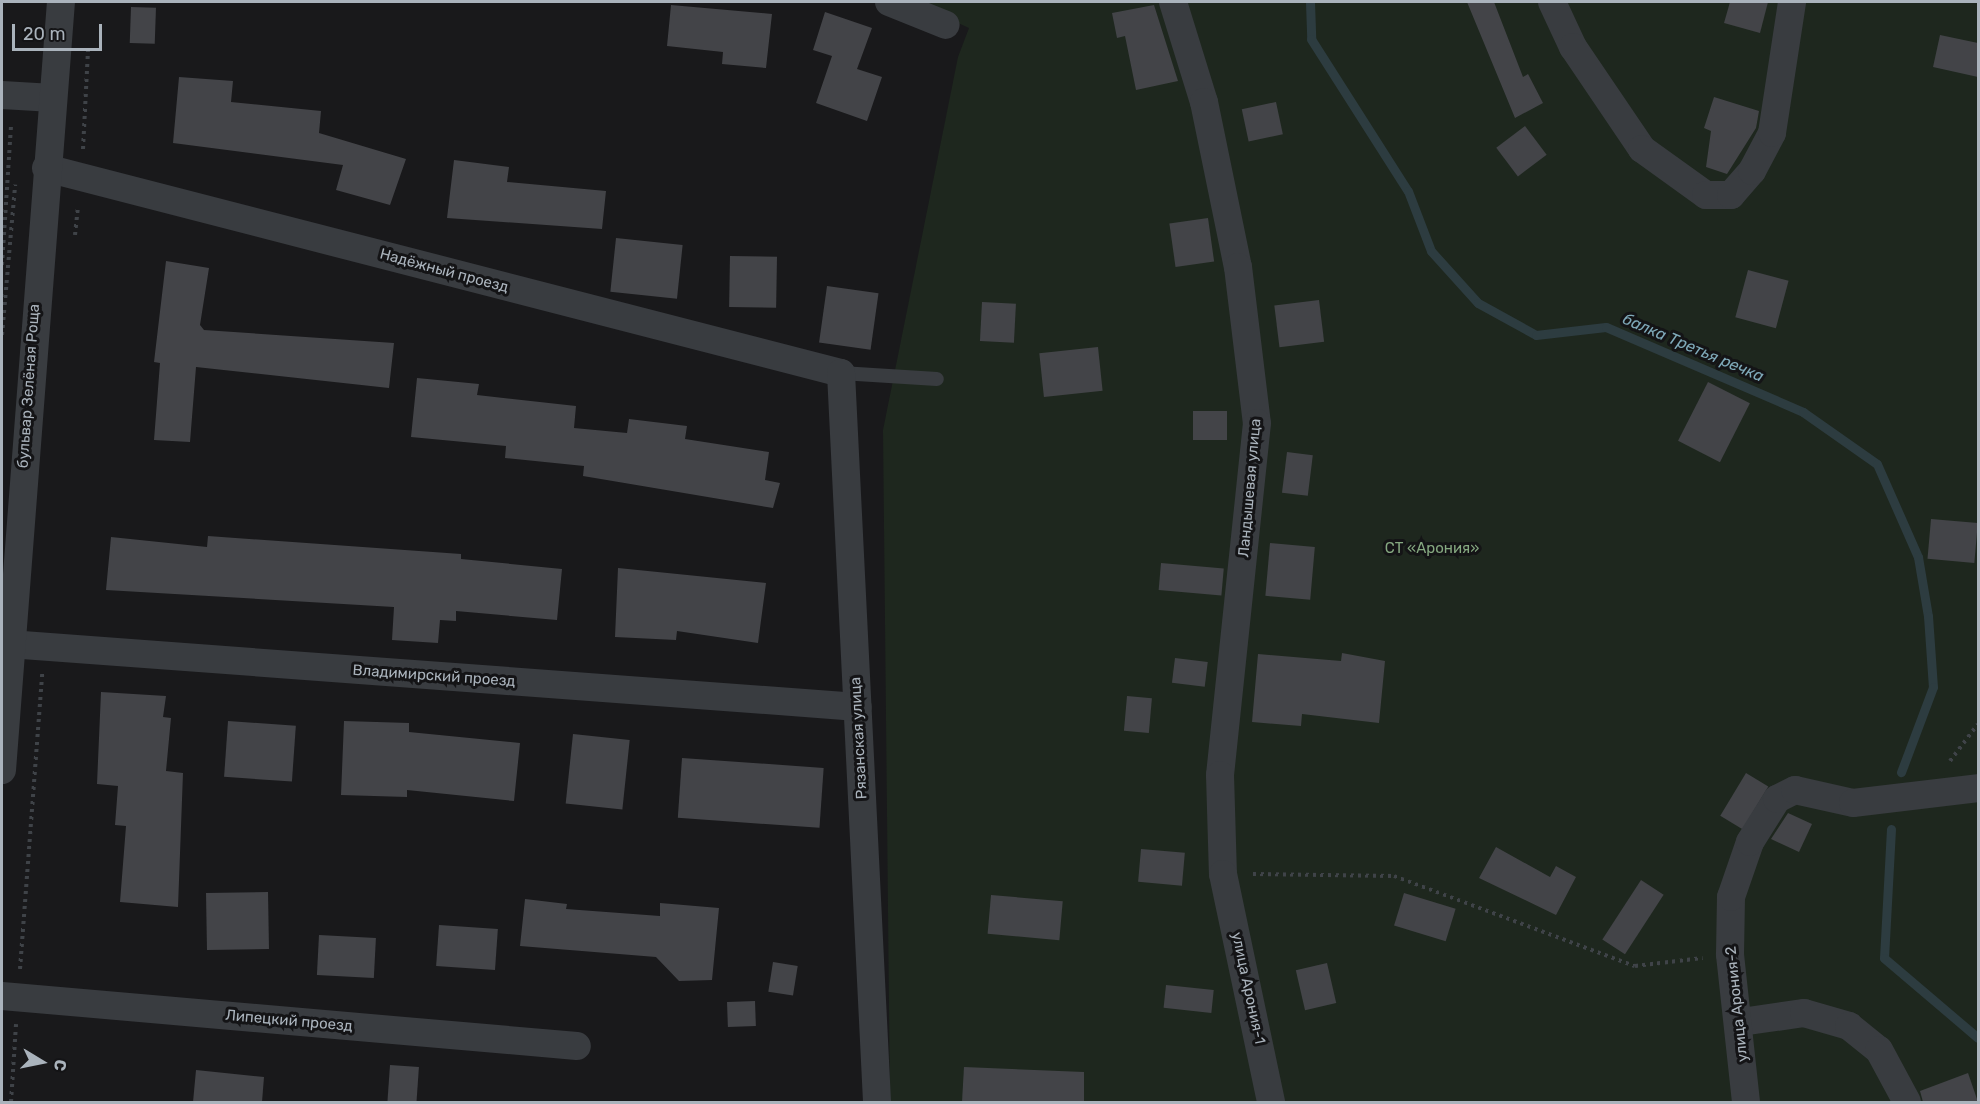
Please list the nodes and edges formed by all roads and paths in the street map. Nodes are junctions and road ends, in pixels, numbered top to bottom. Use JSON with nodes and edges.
{"nodes":[{"id":1,"x":61,"y":2,"type":"edge"},
{"id":2,"x":889,"y":2,"type":"edge"},
{"id":3,"x":1173,"y":2,"type":"edge"},
{"id":4,"x":1552,"y":2,"type":"edge"},
{"id":5,"x":1792,"y":2,"type":"edge"},
{"id":6,"x":946,"y":25,"type":"dead end"},
{"id":7,"x":8,"y":95,"type":"edge"},
{"id":8,"x":53,"y":98,"type":"junction"},
{"id":9,"x":46,"y":168,"type":"junction"},
{"id":10,"x":2,"y":265,"type":"edge"},
{"id":11,"x":841,"y":374,"type":"junction"},
{"id":12,"x":937,"y":379,"type":"dead end"},
{"id":13,"x":9,"y":644,"type":"junction"},
{"id":14,"x":44,"y":646,"type":"junction"},
{"id":15,"x":858,"y":707,"type":"junction"},
{"id":16,"x":1978,"y":724,"type":"edge"},
{"id":17,"x":2,"y":770,"type":"edge"},
{"id":18,"x":1978,"y":789,"type":"edge"},
{"id":19,"x":1926,"y":792,"type":"junction"},
{"id":20,"x":1223,"y":874,"type":"junction"},
{"id":21,"x":1730,"y":954,"type":"junction"},
{"id":22,"x":10,"y":997,"type":"edge"},
{"id":23,"x":1742,"y":1022,"type":"junction"},
{"id":24,"x":577,"y":1046,"type":"dead end"},
{"id":25,"x":11,"y":1102,"type":"edge"},
{"id":26,"x":877,"y":1102,"type":"edge"},
{"id":27,"x":1271,"y":1102,"type":"edge"},
{"id":28,"x":1746,"y":1102,"type":"edge"},
{"id":29,"x":1907,"y":1102,"type":"edge"}],
"edges":[{"from":1,"to":8,"type":"street","name":"бульвар Зелёная Роща"},
{"from":2,"to":6,"type":"street"},
{"from":3,"to":20,"type":"street","name":"Ландышевая улица"},
{"from":4,"to":5,"type":"street"},
{"from":7,"to":8,"type":"street"},
{"from":7,"to":10,"type":"path"},
{"from":8,"to":9,"type":"street","name":"бульвар Зелёная Роща"},
{"from":9,"to":11,"type":"street","name":"Надёжный проезд"},
{"from":9,"to":13,"type":"street","name":"бульвар Зелёная Роща"},
{"from":11,"to":12,"type":"lane"},
{"from":11,"to":15,"type":"street","name":"Рязанская улица"},
{"from":13,"to":14,"type":"street","name":"Владимирский проезд"},
{"from":13,"to":17,"type":"street","name":"бульвар Зелёная Роща"},
{"from":14,"to":15,"type":"street","name":"Владимирский проезд"},
{"from":14,"to":22,"type":"path"},
{"from":15,"to":26,"type":"street","name":"Рязанская улица"},
{"from":16,"to":19,"type":"path"},
{"from":18,"to":19,"type":"street","name":"улица Арония-2"},
{"from":19,"to":21,"type":"street","name":"улица Арония-2"},
{"from":20,"to":21,"type":"path"},
{"from":20,"to":27,"type":"street","name":"улица Арония-1"},
{"from":21,"to":23,"type":"street","name":"улица Арония-2"},
{"from":22,"to":24,"type":"street","name":"Липецкий проезд"},
{"from":22,"to":25,"type":"path"},
{"from":23,"to":28,"type":"street","name":"улица Арония-2"},
{"from":23,"to":29,"type":"street"}]}
